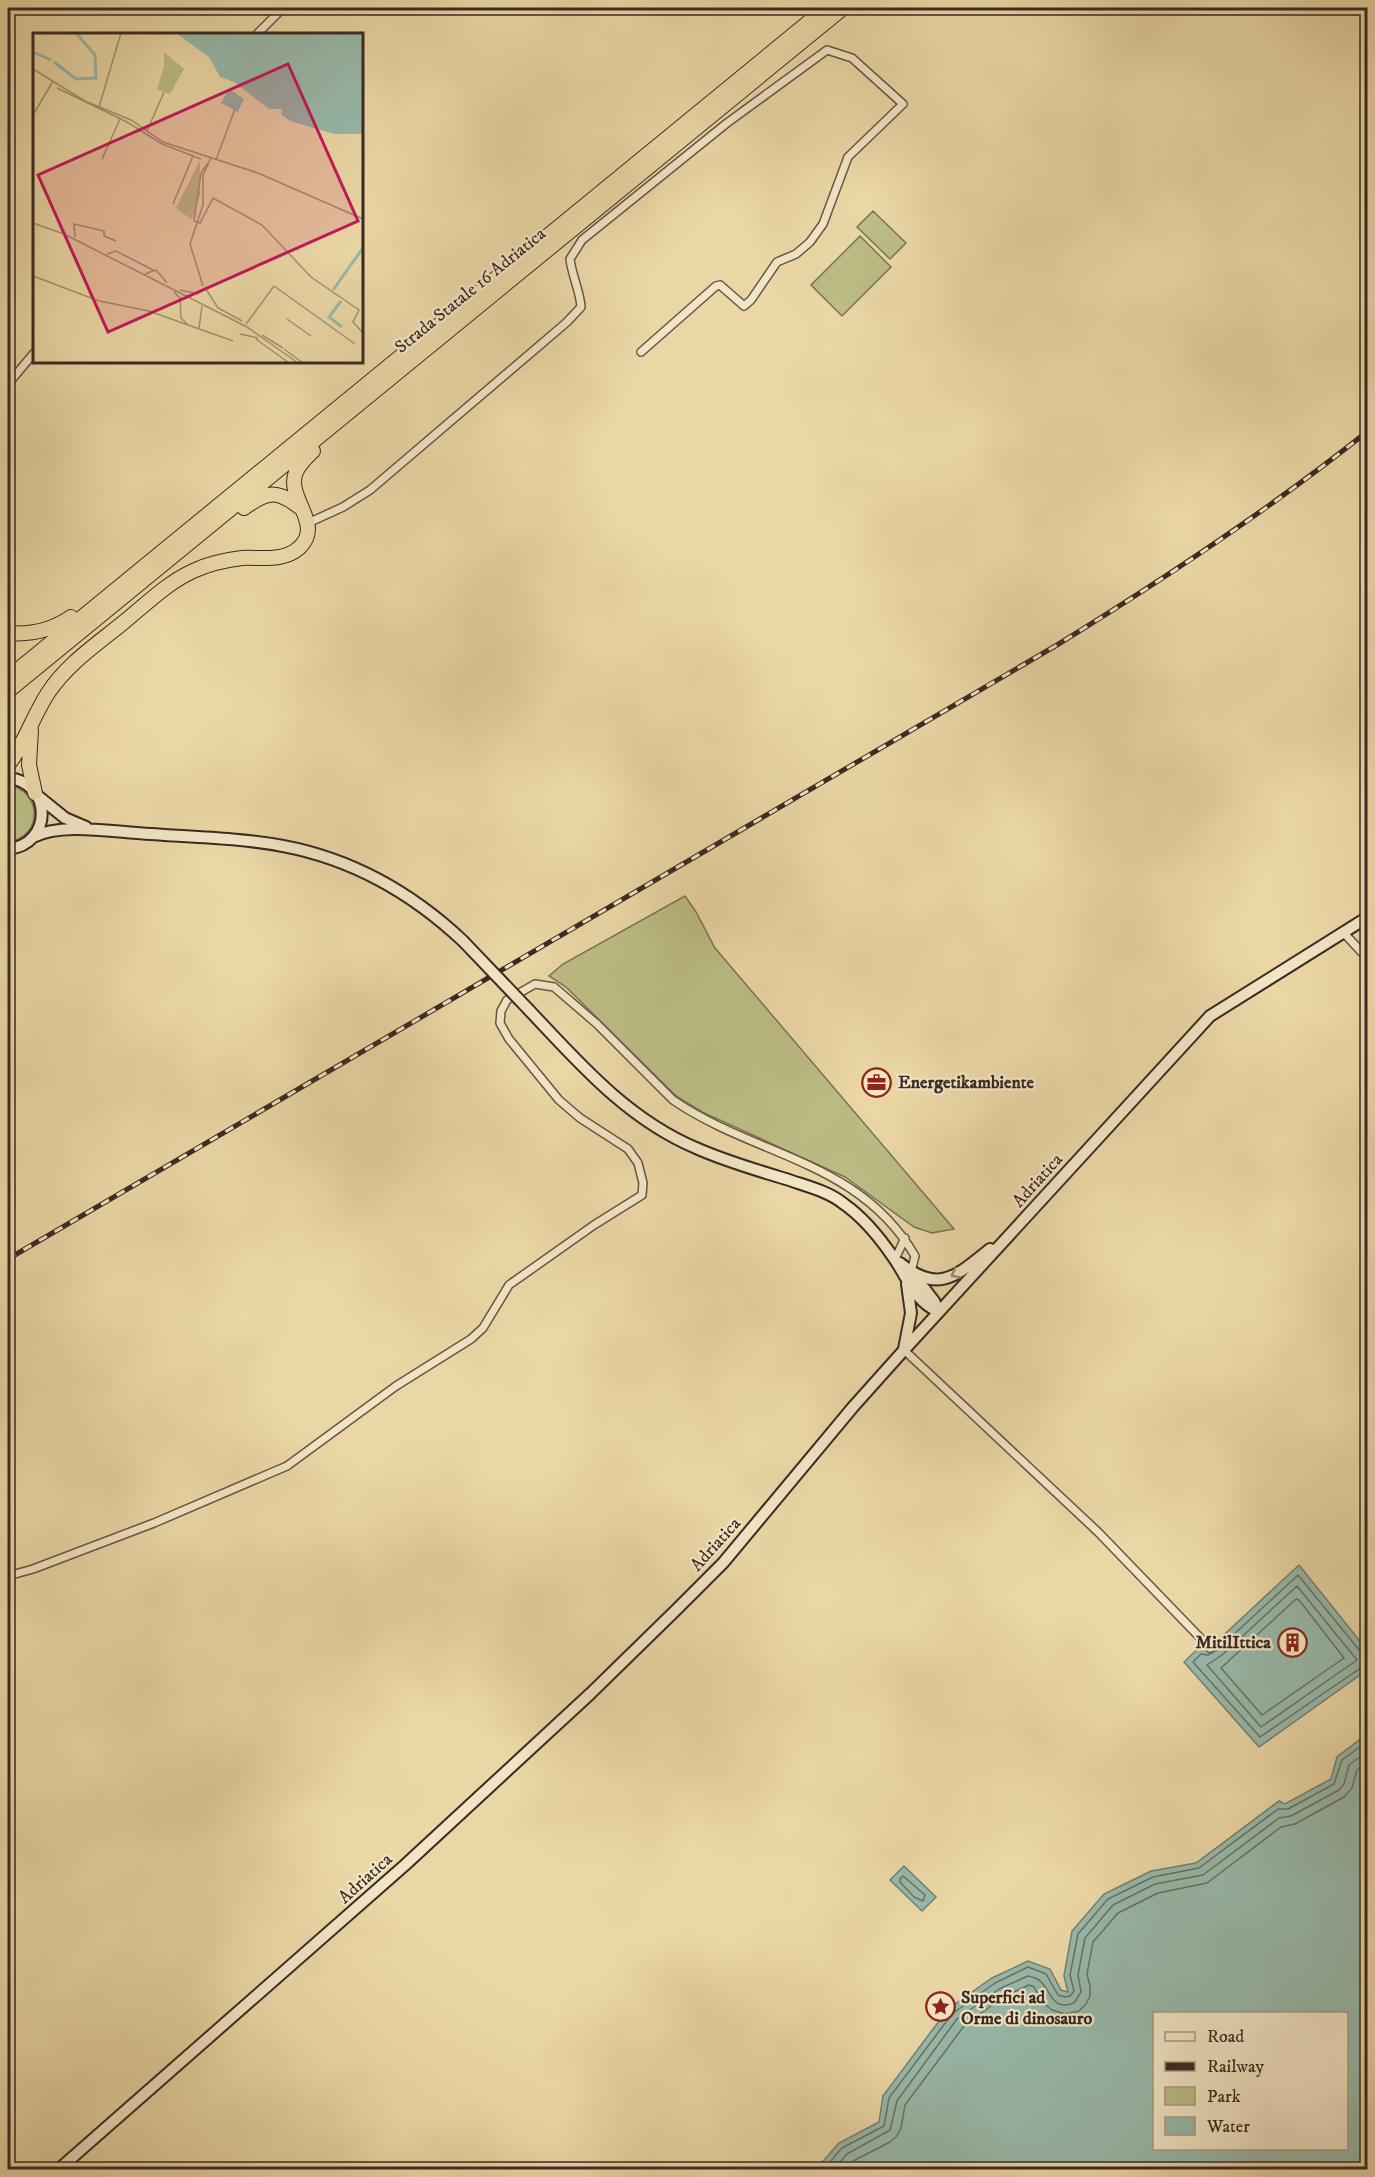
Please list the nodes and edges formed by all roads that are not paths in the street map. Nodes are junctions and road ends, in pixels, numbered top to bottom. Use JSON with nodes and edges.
{"nodes":[{"id":1,"x":283,"y":8,"type":"edge"},
{"id":2,"x":826,"y":8,"type":"edge"},
{"id":3,"x":843,"y":8,"type":"edge"},
{"id":4,"x":258,"y":33,"type":"edge"},
{"id":5,"x":641,"y":352,"type":"dead end"},
{"id":6,"x":33,"y":354,"type":"edge"},
{"id":7,"x":8,"y":384,"type":"edge"},
{"id":8,"x":366,"y":398,"type":"junction"},
{"id":9,"x":302,"y":509,"type":"junction"},
{"id":10,"x":308,"y":523,"type":"junction"},
{"id":11,"x":163,"y":564,"type":"junction"},
{"id":12,"x":135,"y":573,"type":"junction"},
{"id":13,"x":8,"y":633,"type":"edge"},
{"id":14,"x":8,"y":678,"type":"edge"},
{"id":15,"x":8,"y":691,"type":"edge"},
{"id":16,"x":33,"y":718,"type":"junction"},
{"id":17,"x":8,"y":765,"type":"edge"},
{"id":18,"x":8,"y":778,"type":"edge"},
{"id":19,"x":35,"y":793,"type":"junction"},
{"id":20,"x":98,"y":830,"type":"junction"},
{"id":21,"x":33,"y":837,"type":"junction"},
{"id":22,"x":8,"y":849,"type":"edge"},
{"id":23,"x":1368,"y":917,"type":"edge"},
{"id":24,"x":1343,"y":932,"type":"junction"},
{"id":25,"x":1368,"y":959,"type":"edge"},
{"id":26,"x":1018,"y":1226,"type":"junction"},
{"id":27,"x":905,"y":1238,"type":"junction"},
{"id":28,"x":895,"y":1259,"type":"junction"},
{"id":29,"x":909,"y":1277,"type":"junction"},
{"id":30,"x":939,"y":1312,"type":"junction"},
{"id":31,"x":904,"y":1350,"type":"junction"},
{"id":32,"x":8,"y":1576,"type":"edge"},
{"id":33,"x":1210,"y":1648,"type":"dead end"},
{"id":34,"x":58,"y":2169,"type":"edge"}],
"edges":[{"from":1,"to":4,"type":"street"},
{"from":2,"to":12,"type":"highway","name":"Strada Statale 16 Adriatica"},
{"from":3,"to":8,"type":"highway","name":"Strada Statale 16 Adriatica"},
{"from":5,"to":10,"type":"street"},
{"from":6,"to":7,"type":"street"},
{"from":8,"to":9,"type":"highway"},
{"from":8,"to":11,"type":"highway","name":"Strada Statale 16 Adriatica"},
{"from":9,"to":10,"type":"highway"},
{"from":9,"to":11,"type":"highway"},
{"from":10,"to":16,"type":"highway"},
{"from":11,"to":15,"type":"highway","name":"Strada Statale 16 Adriatica"},
{"from":12,"to":13,"type":"highway"},
{"from":12,"to":14,"type":"highway","name":"Strada Statale 16 Adriatica"},
{"from":16,"to":17,"type":"highway"},
{"from":16,"to":19,"type":"highway"},
{"from":18,"to":19,"type":"main road"},
{"from":19,"to":20,"type":"main road"},
{"from":19,"to":21,"type":"main road"},
{"from":20,"to":21,"type":"main road"},
{"from":20,"to":28,"type":"main road","bridge":true},
{"from":21,"to":22,"type":"main road"},
{"from":23,"to":24,"type":"main road","name":"Adriatica"},
{"from":24,"to":25,"type":"street"},
{"from":24,"to":26,"type":"main road","name":"Adriatica"},
{"from":26,"to":29,"type":"main road","one_way":true},
{"from":26,"to":30,"type":"main road","name":"Adriatica"},
{"from":27,"to":28,"type":"street"},
{"from":27,"to":29,"type":"street"},
{"from":27,"to":32,"type":"street"},
{"from":28,"to":29,"type":"main road"},
{"from":29,"to":30,"type":"main road"},
{"from":29,"to":31,"type":"main road"},
{"from":30,"to":31,"type":"main road","name":"Adriatica"},
{"from":31,"to":33,"type":"street"},
{"from":31,"to":34,"type":"main road","name":"Adriatica"}]}
